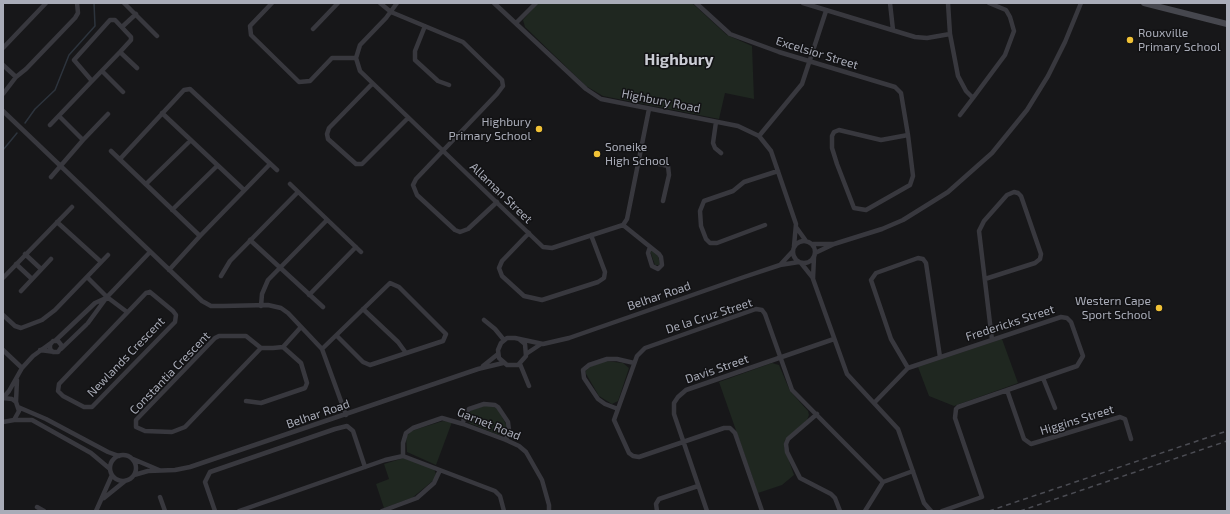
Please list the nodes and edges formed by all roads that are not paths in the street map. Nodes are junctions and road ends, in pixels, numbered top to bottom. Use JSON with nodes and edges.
{"nodes":[{"id":1,"x":46,"y":3,"type":"edge"},
{"id":2,"x":77,"y":3,"type":"edge"},
{"id":3,"x":124,"y":3,"type":"edge"},
{"id":4,"x":272,"y":3,"type":"edge"},
{"id":5,"x":338,"y":3,"type":"edge"},
{"id":6,"x":380,"y":3,"type":"edge"},
{"id":7,"x":397,"y":3,"type":"edge"},
{"id":8,"x":494,"y":3,"type":"edge"},
{"id":9,"x":536,"y":3,"type":"edge"},
{"id":10,"x":696,"y":3,"type":"edge"},
{"id":11,"x":803,"y":3,"type":"edge"},
{"id":12,"x":890,"y":3,"type":"edge"},
{"id":13,"x":948,"y":3,"type":"edge"},
{"id":14,"x":989,"y":3,"type":"edge"},
{"id":15,"x":1081,"y":3,"type":"edge"},
{"id":16,"x":1144,"y":3,"type":"edge"},
{"id":17,"x":826,"y":11,"type":"junction"},
{"id":18,"x":391,"y":12,"type":"junction"},
{"id":19,"x":136,"y":14,"type":"junction"},
{"id":20,"x":516,"y":23,"type":"junction"},
{"id":21,"x":1227,"y":24,"type":"edge"},
{"id":22,"x":425,"y":26,"type":"junction"},
{"id":23,"x":122,"y":27,"type":"junction"},
{"id":24,"x":313,"y":29,"type":"dead end"},
{"id":25,"x":893,"y":30,"type":"junction"},
{"id":26,"x":950,"y":34,"type":"junction"},
{"id":27,"x":157,"y":36,"type":"dead end"},
{"id":28,"x":3,"y":48,"type":"edge"},
{"id":29,"x":120,"y":52,"type":"junction"},
{"id":30,"x":356,"y":58,"type":"junction"},
{"id":31,"x":810,"y":62,"type":"junction"},
{"id":32,"x":3,"y":65,"type":"edge"},
{"id":33,"x":137,"y":68,"type":"dead end"},
{"id":34,"x":102,"y":71,"type":"junction"},
{"id":35,"x":16,"y":77,"type":"junction"},
{"id":36,"x":92,"y":82,"type":"junction"},
{"id":37,"x":372,"y":84,"type":"junction"},
{"id":38,"x":449,"y":85,"type":"dead end"},
{"id":39,"x":123,"y":92,"type":"dead end"},
{"id":40,"x":3,"y":94,"type":"edge"},
{"id":41,"x":973,"y":98,"type":"junction"},
{"id":42,"x":649,"y":109,"type":"junction"},
{"id":43,"x":3,"y":111,"type":"edge"},
{"id":44,"x":162,"y":113,"type":"junction"},
{"id":45,"x":108,"y":114,"type":"dead end"},
{"id":46,"x":960,"y":115,"type":"dead end"},
{"id":47,"x":59,"y":116,"type":"junction"},
{"id":48,"x":408,"y":118,"type":"junction"},
{"id":49,"x":716,"y":122,"type":"junction"},
{"id":50,"x":50,"y":125,"type":"dead end"},
{"id":51,"x":908,"y":135,"type":"junction"},
{"id":52,"x":759,"y":136,"type":"junction"},
{"id":53,"x":83,"y":140,"type":"junction"},
{"id":54,"x":190,"y":141,"type":"junction"},
{"id":55,"x":111,"y":151,"type":"dead end"},
{"id":56,"x":443,"y":152,"type":"junction"},
{"id":57,"x":721,"y":153,"type":"dead end"},
{"id":58,"x":120,"y":159,"type":"junction"},
{"id":59,"x":638,"y":159,"type":"junction"},
{"id":60,"x":270,"y":164,"type":"junction"},
{"id":61,"x":60,"y":166,"type":"junction"},
{"id":62,"x":217,"y":166,"type":"junction"},
{"id":63,"x":276,"y":170,"type":"dead end"},
{"id":64,"x":778,"y":171,"type":"junction"},
{"id":65,"x":51,"y":177,"type":"dead end"},
{"id":66,"x":146,"y":184,"type":"junction"},
{"id":67,"x":290,"y":184,"type":"dead end"},
{"id":68,"x":244,"y":190,"type":"junction"},
{"id":69,"x":298,"y":192,"type":"junction"},
{"id":70,"x":663,"y":201,"type":"dead end"},
{"id":71,"x":497,"y":202,"type":"junction"},
{"id":72,"x":72,"y":207,"type":"dead end"},
{"id":73,"x":172,"y":210,"type":"junction"},
{"id":74,"x":327,"y":220,"type":"junction"},
{"id":75,"x":57,"y":222,"type":"junction"},
{"id":76,"x":623,"y":225,"type":"junction"},
{"id":77,"x":765,"y":225,"type":"dead end"},
{"id":78,"x":796,"y":227,"type":"junction"},
{"id":79,"x":529,"y":233,"type":"junction"},
{"id":80,"x":591,"y":235,"type":"junction"},
{"id":81,"x":200,"y":236,"type":"junction"},
{"id":82,"x":250,"y":240,"type":"junction"},
{"id":83,"x":806,"y":241,"type":"junction"},
{"id":84,"x":812,"y":244,"type":"junction"},
{"id":85,"x":834,"y":244,"type":"junction"},
{"id":86,"x":356,"y":247,"type":"junction"},
{"id":87,"x":650,"y":247,"type":"dead end"},
{"id":88,"x":794,"y":249,"type":"junction"},
{"id":89,"x":150,"y":252,"type":"junction"},
{"id":90,"x":361,"y":252,"type":"dead end"},
{"id":91,"x":25,"y":254,"type":"junction"},
{"id":92,"x":108,"y":255,"type":"dead end"},
{"id":93,"x":815,"y":255,"type":"junction"},
{"id":94,"x":51,"y":259,"type":"dead end"},
{"id":95,"x":100,"y":261,"type":"junction"},
{"id":96,"x":800,"y":263,"type":"junction"},
{"id":97,"x":16,"y":264,"type":"junction"},
{"id":98,"x":780,"y":265,"type":"junction"},
{"id":99,"x":280,"y":267,"type":"junction"},
{"id":100,"x":41,"y":269,"type":"junction"},
{"id":101,"x":170,"y":270,"type":"junction"},
{"id":102,"x":221,"y":276,"type":"dead end"},
{"id":103,"x":87,"y":277,"type":"junction"},
{"id":104,"x":3,"y":278,"type":"edge"},
{"id":105,"x":32,"y":278,"type":"junction"},
{"id":106,"x":814,"y":279,"type":"junction"},
{"id":107,"x":985,"y":279,"type":"junction"},
{"id":108,"x":21,"y":291,"type":"dead end"},
{"id":109,"x":309,"y":295,"type":"junction"},
{"id":110,"x":107,"y":297,"type":"junction"},
{"id":111,"x":261,"y":306,"type":"junction"},
{"id":112,"x":323,"y":307,"type":"dead end"},
{"id":113,"x":363,"y":309,"type":"junction"},
{"id":114,"x":127,"y":312,"type":"junction"},
{"id":115,"x":3,"y":315,"type":"edge"},
{"id":116,"x":484,"y":320,"type":"dead end"},
{"id":117,"x":301,"y":327,"type":"junction"},
{"id":118,"x":337,"y":336,"type":"junction"},
{"id":119,"x":519,"y":339,"type":"junction"},
{"id":120,"x":834,"y":339,"type":"junction"},
{"id":121,"x":504,"y":340,"type":"junction"},
{"id":122,"x":992,"y":340,"type":"junction"},
{"id":123,"x":53,"y":342,"type":"junction"},
{"id":124,"x":543,"y":344,"type":"junction"},
{"id":125,"x":283,"y":347,"type":"junction"},
{"id":126,"x":61,"y":348,"type":"junction"},
{"id":127,"x":261,"y":348,"type":"junction"},
{"id":128,"x":322,"y":349,"type":"junction"},
{"id":129,"x":3,"y":350,"type":"edge"},
{"id":130,"x":40,"y":350,"type":"junction"},
{"id":131,"x":53,"y":352,"type":"junction"},
{"id":132,"x":406,"y":353,"type":"junction"},
{"id":133,"x":498,"y":354,"type":"junction"},
{"id":134,"x":526,"y":354,"type":"junction"},
{"id":135,"x":940,"y":357,"type":"junction"},
{"id":136,"x":781,"y":358,"type":"junction"},
{"id":137,"x":503,"y":363,"type":"junction"},
{"id":138,"x":520,"y":364,"type":"junction"},
{"id":139,"x":634,"y":364,"type":"junction"},
{"id":140,"x":22,"y":368,"type":"junction"},
{"id":141,"x":908,"y":368,"type":"junction"},
{"id":142,"x":478,"y":369,"type":"junction"},
{"id":143,"x":17,"y":376,"type":"junction"},
{"id":144,"x":1043,"y":378,"type":"junction"},
{"id":145,"x":529,"y":386,"type":"dead end"},
{"id":146,"x":1007,"y":390,"type":"junction"},
{"id":147,"x":3,"y":398,"type":"edge"},
{"id":148,"x":246,"y":402,"type":"dead end"},
{"id":149,"x":874,"y":403,"type":"junction"},
{"id":150,"x":17,"y":405,"type":"junction"},
{"id":151,"x":1055,"y":408,"type":"dead end"},
{"id":152,"x":618,"y":409,"type":"junction"},
{"id":153,"x":346,"y":414,"type":"junction"},
{"id":154,"x":817,"y":414,"type":"junction"},
{"id":155,"x":14,"y":420,"type":"junction"},
{"id":156,"x":3,"y":422,"type":"edge"},
{"id":157,"x":463,"y":424,"type":"junction"},
{"id":158,"x":1131,"y":439,"type":"dead end"},
{"id":159,"x":506,"y":440,"type":"junction"},
{"id":160,"x":683,"y":442,"type":"junction"},
{"id":161,"x":119,"y":456,"type":"junction"},
{"id":162,"x":404,"y":456,"type":"junction"},
{"id":163,"x":132,"y":459,"type":"junction"},
{"id":164,"x":365,"y":467,"type":"junction"},
{"id":165,"x":110,"y":469,"type":"junction"},
{"id":166,"x":440,"y":470,"type":"junction"},
{"id":167,"x":163,"y":471,"type":"junction"},
{"id":168,"x":913,"y":471,"type":"junction"},
{"id":169,"x":112,"y":475,"type":"junction"},
{"id":170,"x":134,"y":475,"type":"junction"},
{"id":171,"x":126,"y":481,"type":"junction"},
{"id":172,"x":883,"y":482,"type":"junction"},
{"id":173,"x":698,"y":486,"type":"junction"},
{"id":174,"x":160,"y":496,"type":"dead end"},
{"id":175,"x":102,"y":501,"type":"junction"},
{"id":176,"x":37,"y":507,"type":"dead end"},
{"id":177,"x":44,"y":511,"type":"edge"},
{"id":178,"x":96,"y":511,"type":"edge"},
{"id":179,"x":165,"y":511,"type":"edge"},
{"id":180,"x":215,"y":511,"type":"edge"},
{"id":181,"x":239,"y":511,"type":"edge"},
{"id":182,"x":382,"y":511,"type":"edge"},
{"id":183,"x":504,"y":511,"type":"edge"},
{"id":184,"x":549,"y":511,"type":"edge"},
{"id":185,"x":657,"y":511,"type":"edge"},
{"id":186,"x":707,"y":511,"type":"edge"},
{"id":187,"x":762,"y":511,"type":"edge"},
{"id":188,"x":840,"y":511,"type":"edge"},
{"id":189,"x":865,"y":511,"type":"edge"},
{"id":190,"x":931,"y":511,"type":"edge"},
{"id":191,"x":942,"y":511,"type":"edge"}],
"edges":[{"from":1,"to":28,"type":"street"},
{"from":2,"to":35,"type":"street"},
{"from":3,"to":19,"type":"street"},
{"from":4,"to":30,"type":"street"},
{"from":5,"to":24,"type":"street"},
{"from":6,"to":18,"type":"street"},
{"from":7,"to":18,"type":"street"},
{"from":8,"to":20,"type":"street","name":"Highbury Road"},
{"from":9,"to":20,"type":"street"},
{"from":10,"to":31,"type":"street","name":"Excelsior Street"},
{"from":11,"to":17,"type":"street"},
{"from":12,"to":25,"type":"street"},
{"from":13,"to":26,"type":"street"},
{"from":14,"to":41,"type":"street"},
{"from":15,"to":85,"type":"street"},
{"from":16,"to":21,"type":"street"},
{"from":17,"to":25,"type":"street"},
{"from":17,"to":31,"type":"street"},
{"from":18,"to":22,"type":"street"},
{"from":18,"to":30,"type":"street"},
{"from":19,"to":23,"type":"street"},
{"from":19,"to":27,"type":"street"},
{"from":20,"to":42,"type":"street","name":"Highbury Road"},
{"from":22,"to":38,"type":"street"},
{"from":22,"to":56,"type":"street"},
{"from":23,"to":29,"type":"street"},
{"from":23,"to":36,"type":"street"},
{"from":25,"to":26,"type":"street"},
{"from":26,"to":41,"type":"street"},
{"from":29,"to":33,"type":"street"},
{"from":29,"to":34,"type":"street"},
{"from":30,"to":37,"type":"street","name":"Allaman Street"},
{"from":31,"to":51,"type":"street","name":"Excelsior Street"},
{"from":31,"to":52,"type":"street"},
{"from":32,"to":35,"type":"street"},
{"from":34,"to":36,"type":"street"},
{"from":34,"to":39,"type":"street"},
{"from":35,"to":40,"type":"street"},
{"from":36,"to":47,"type":"street"},
{"from":37,"to":48,"type":"street","name":"Allaman Street"},
{"from":37,"to":48,"type":"street"},
{"from":41,"to":46,"type":"street"},
{"from":42,"to":49,"type":"street","name":"Highbury Road"},
{"from":42,"to":59,"type":"street"},
{"from":43,"to":61,"type":"street"},
{"from":44,"to":54,"type":"street"},
{"from":44,"to":58,"type":"street"},
{"from":44,"to":60,"type":"street"},
{"from":45,"to":53,"type":"street"},
{"from":47,"to":50,"type":"street"},
{"from":47,"to":53,"type":"street"},
{"from":48,"to":56,"type":"street","name":"Allaman Street"},
{"from":49,"to":52,"type":"street","name":"Highbury Road"},
{"from":49,"to":57,"type":"street"},
{"from":51,"to":51,"type":"street","name":"Excelsior Street"},
{"from":52,"to":64,"type":"street","name":"Highbury Road"},
{"from":53,"to":61,"type":"street"},
{"from":54,"to":62,"type":"street"},
{"from":54,"to":66,"type":"street"},
{"from":55,"to":58,"type":"street"},
{"from":56,"to":71,"type":"street","name":"Allaman Street"},
{"from":56,"to":71,"type":"street"},
{"from":58,"to":66,"type":"street"},
{"from":59,"to":70,"type":"street"},
{"from":59,"to":76,"type":"street"},
{"from":60,"to":63,"type":"street"},
{"from":60,"to":68,"type":"street"},
{"from":61,"to":65,"type":"street"},
{"from":61,"to":89,"type":"street"},
{"from":62,"to":68,"type":"street"},
{"from":62,"to":73,"type":"street"},
{"from":64,"to":77,"type":"street"},
{"from":64,"to":78,"type":"street","name":"Highbury Road"},
{"from":66,"to":73,"type":"street"},
{"from":67,"to":69,"type":"street"},
{"from":68,"to":81,"type":"street"},
{"from":69,"to":74,"type":"street"},
{"from":69,"to":82,"type":"street"},
{"from":71,"to":79,"type":"street","name":"Allaman Street"},
{"from":72,"to":75,"type":"street"},
{"from":73,"to":81,"type":"street"},
{"from":74,"to":86,"type":"street"},
{"from":74,"to":99,"type":"street"},
{"from":75,"to":91,"type":"street"},
{"from":75,"to":95,"type":"street"},
{"from":76,"to":80,"type":"street","name":"Allaman Street"},
{"from":76,"to":87,"type":"street"},
{"from":78,"to":83,"type":"street","name":"Highbury Road"},
{"from":78,"to":88,"type":"street","name":"Highbury Road"},
{"from":79,"to":80,"type":"street","name":"Allaman Street"},
{"from":79,"to":80,"type":"street"},
{"from":81,"to":101,"type":"street"},
{"from":82,"to":99,"type":"street"},
{"from":82,"to":102,"type":"street"},
{"from":83,"to":84,"type":"street"},
{"from":83,"to":88,"type":"street"},
{"from":84,"to":85,"type":"street"},
{"from":84,"to":93,"type":"street"},
{"from":85,"to":93,"type":"street"},
{"from":86,"to":90,"type":"street"},
{"from":86,"to":109,"type":"street"},
{"from":88,"to":96,"type":"street"},
{"from":88,"to":98,"type":"street","name":"Belhar Road"},
{"from":89,"to":101,"type":"street"},
{"from":89,"to":110,"type":"street"},
{"from":91,"to":97,"type":"street"},
{"from":91,"to":100,"type":"street"},
{"from":92,"to":95,"type":"street"},
{"from":93,"to":96,"type":"street"},
{"from":93,"to":106,"type":"street"},
{"from":94,"to":100,"type":"street"},
{"from":95,"to":103,"type":"street"},
{"from":96,"to":98,"type":"street","name":"Belhar Road"},
{"from":96,"to":106,"type":"street"},
{"from":97,"to":104,"type":"street"},
{"from":97,"to":105,"type":"street"},
{"from":98,"to":124,"type":"street","name":"Belhar Road"},
{"from":99,"to":109,"type":"street"},
{"from":99,"to":111,"type":"street"},
{"from":100,"to":105,"type":"street"},
{"from":101,"to":111,"type":"street"},
{"from":103,"to":110,"type":"street"},
{"from":103,"to":115,"type":"street"},
{"from":105,"to":108,"type":"street"},
{"from":106,"to":120,"type":"street"},
{"from":107,"to":107,"type":"street"},
{"from":107,"to":122,"type":"street"},
{"from":109,"to":112,"type":"street"},
{"from":110,"to":114,"type":"street"},
{"from":110,"to":123,"type":"street"},
{"from":110,"to":126,"type":"street"},
{"from":111,"to":117,"type":"street"},
{"from":113,"to":118,"type":"street"},
{"from":113,"to":132,"type":"street"},
{"from":113,"to":132,"type":"street"},
{"from":114,"to":114,"type":"street","name":"Newlands Crescent"},
{"from":116,"to":121,"type":"street"},
{"from":117,"to":125,"type":"street"},
{"from":117,"to":128,"type":"street"},
{"from":118,"to":128,"type":"street"},
{"from":118,"to":132,"type":"street"},
{"from":119,"to":121,"type":"street"},
{"from":119,"to":124,"type":"street","name":"Belhar Road"},
{"from":119,"to":134,"type":"street"},
{"from":120,"to":136,"type":"street","name":"Davis Street"},
{"from":120,"to":149,"type":"street"},
{"from":121,"to":133,"type":"street"},
{"from":122,"to":135,"type":"street","name":"Fredericks Street"},
{"from":122,"to":144,"type":"street","name":"Fredericks Street"},
{"from":123,"to":126,"type":"street"},
{"from":123,"to":130,"type":"street"},
{"from":123,"to":131,"type":"street"},
{"from":124,"to":134,"type":"street","name":"Belhar Road"},
{"from":125,"to":127,"type":"street"},
{"from":125,"to":148,"type":"street"},
{"from":126,"to":131,"type":"street"},
{"from":127,"to":127,"type":"street","name":"Constantia Crescent"},
{"from":128,"to":153,"type":"street"},
{"from":129,"to":140,"type":"street"},
{"from":130,"to":131,"type":"street"},
{"from":130,"to":140,"type":"street"},
{"from":133,"to":137,"type":"street"},
{"from":133,"to":142,"type":"street","name":"Belhar Road"},
{"from":134,"to":138,"type":"street"},
{"from":135,"to":141,"type":"street","name":"Fredericks Street"},
{"from":135,"to":141,"type":"street"},
{"from":136,"to":139,"type":"street","name":"De la Cruz Street"},
{"from":136,"to":154,"type":"street","name":"De la Cruz Street"},
{"from":136,"to":160,"type":"street","name":"Davis Street"},
{"from":137,"to":138,"type":"street"},
{"from":137,"to":142,"type":"street","name":"Belhar Road"},
{"from":138,"to":145,"type":"street"},
{"from":139,"to":152,"type":"street","name":"De la Cruz Street"},
{"from":139,"to":152,"type":"street"},
{"from":140,"to":143,"type":"street"},
{"from":141,"to":149,"type":"street","name":"Fredericks Street"},
{"from":142,"to":153,"type":"street","name":"Belhar Road"},
{"from":143,"to":147,"type":"street"},
{"from":143,"to":150,"type":"street"},
{"from":144,"to":146,"type":"street","name":"Fredericks Street"},
{"from":144,"to":151,"type":"street"},
{"from":146,"to":158,"type":"street","name":"Higgins Street"},
{"from":146,"to":191,"type":"street"},
{"from":147,"to":150,"type":"street"},
{"from":149,"to":168,"type":"street"},
{"from":150,"to":155,"type":"street"},
{"from":150,"to":161,"type":"street"},
{"from":152,"to":160,"type":"street","name":"De la Cruz Street"},
{"from":153,"to":167,"type":"street","name":"Belhar Road"},
{"from":154,"to":172,"type":"street","name":"De la Cruz Street"},
{"from":154,"to":188,"type":"street"},
{"from":155,"to":156,"type":"street"},
{"from":155,"to":165,"type":"street"},
{"from":157,"to":159,"type":"street","name":"Garnet Road"},
{"from":157,"to":159,"type":"street"},
{"from":157,"to":162,"type":"street","name":"Garnet Road"},
{"from":159,"to":184,"type":"street","name":"Garnet Road"},
{"from":160,"to":173,"type":"street","name":"Davis Street"},
{"from":160,"to":187,"type":"street"},
{"from":161,"to":163,"type":"street"},
{"from":161,"to":165,"type":"street"},
{"from":162,"to":164,"type":"street"},
{"from":162,"to":166,"type":"street"},
{"from":163,"to":167,"type":"street","name":"Belhar Road"},
{"from":163,"to":170,"type":"street"},
{"from":164,"to":180,"type":"street"},
{"from":164,"to":181,"type":"street"},
{"from":165,"to":169,"type":"street"},
{"from":166,"to":182,"type":"street"},
{"from":166,"to":183,"type":"street"},
{"from":167,"to":170,"type":"street","name":"Belhar Road"},
{"from":168,"to":172,"type":"street"},
{"from":168,"to":190,"type":"street"},
{"from":169,"to":171,"type":"street"},
{"from":169,"to":175,"type":"street"},
{"from":170,"to":171,"type":"street"},
{"from":171,"to":175,"type":"street"},
{"from":172,"to":189,"type":"street"},
{"from":173,"to":185,"type":"street"},
{"from":173,"to":186,"type":"street","name":"Davis Street"},
{"from":174,"to":179,"type":"street"},
{"from":175,"to":178,"type":"street"},
{"from":176,"to":177,"type":"street"}]}
